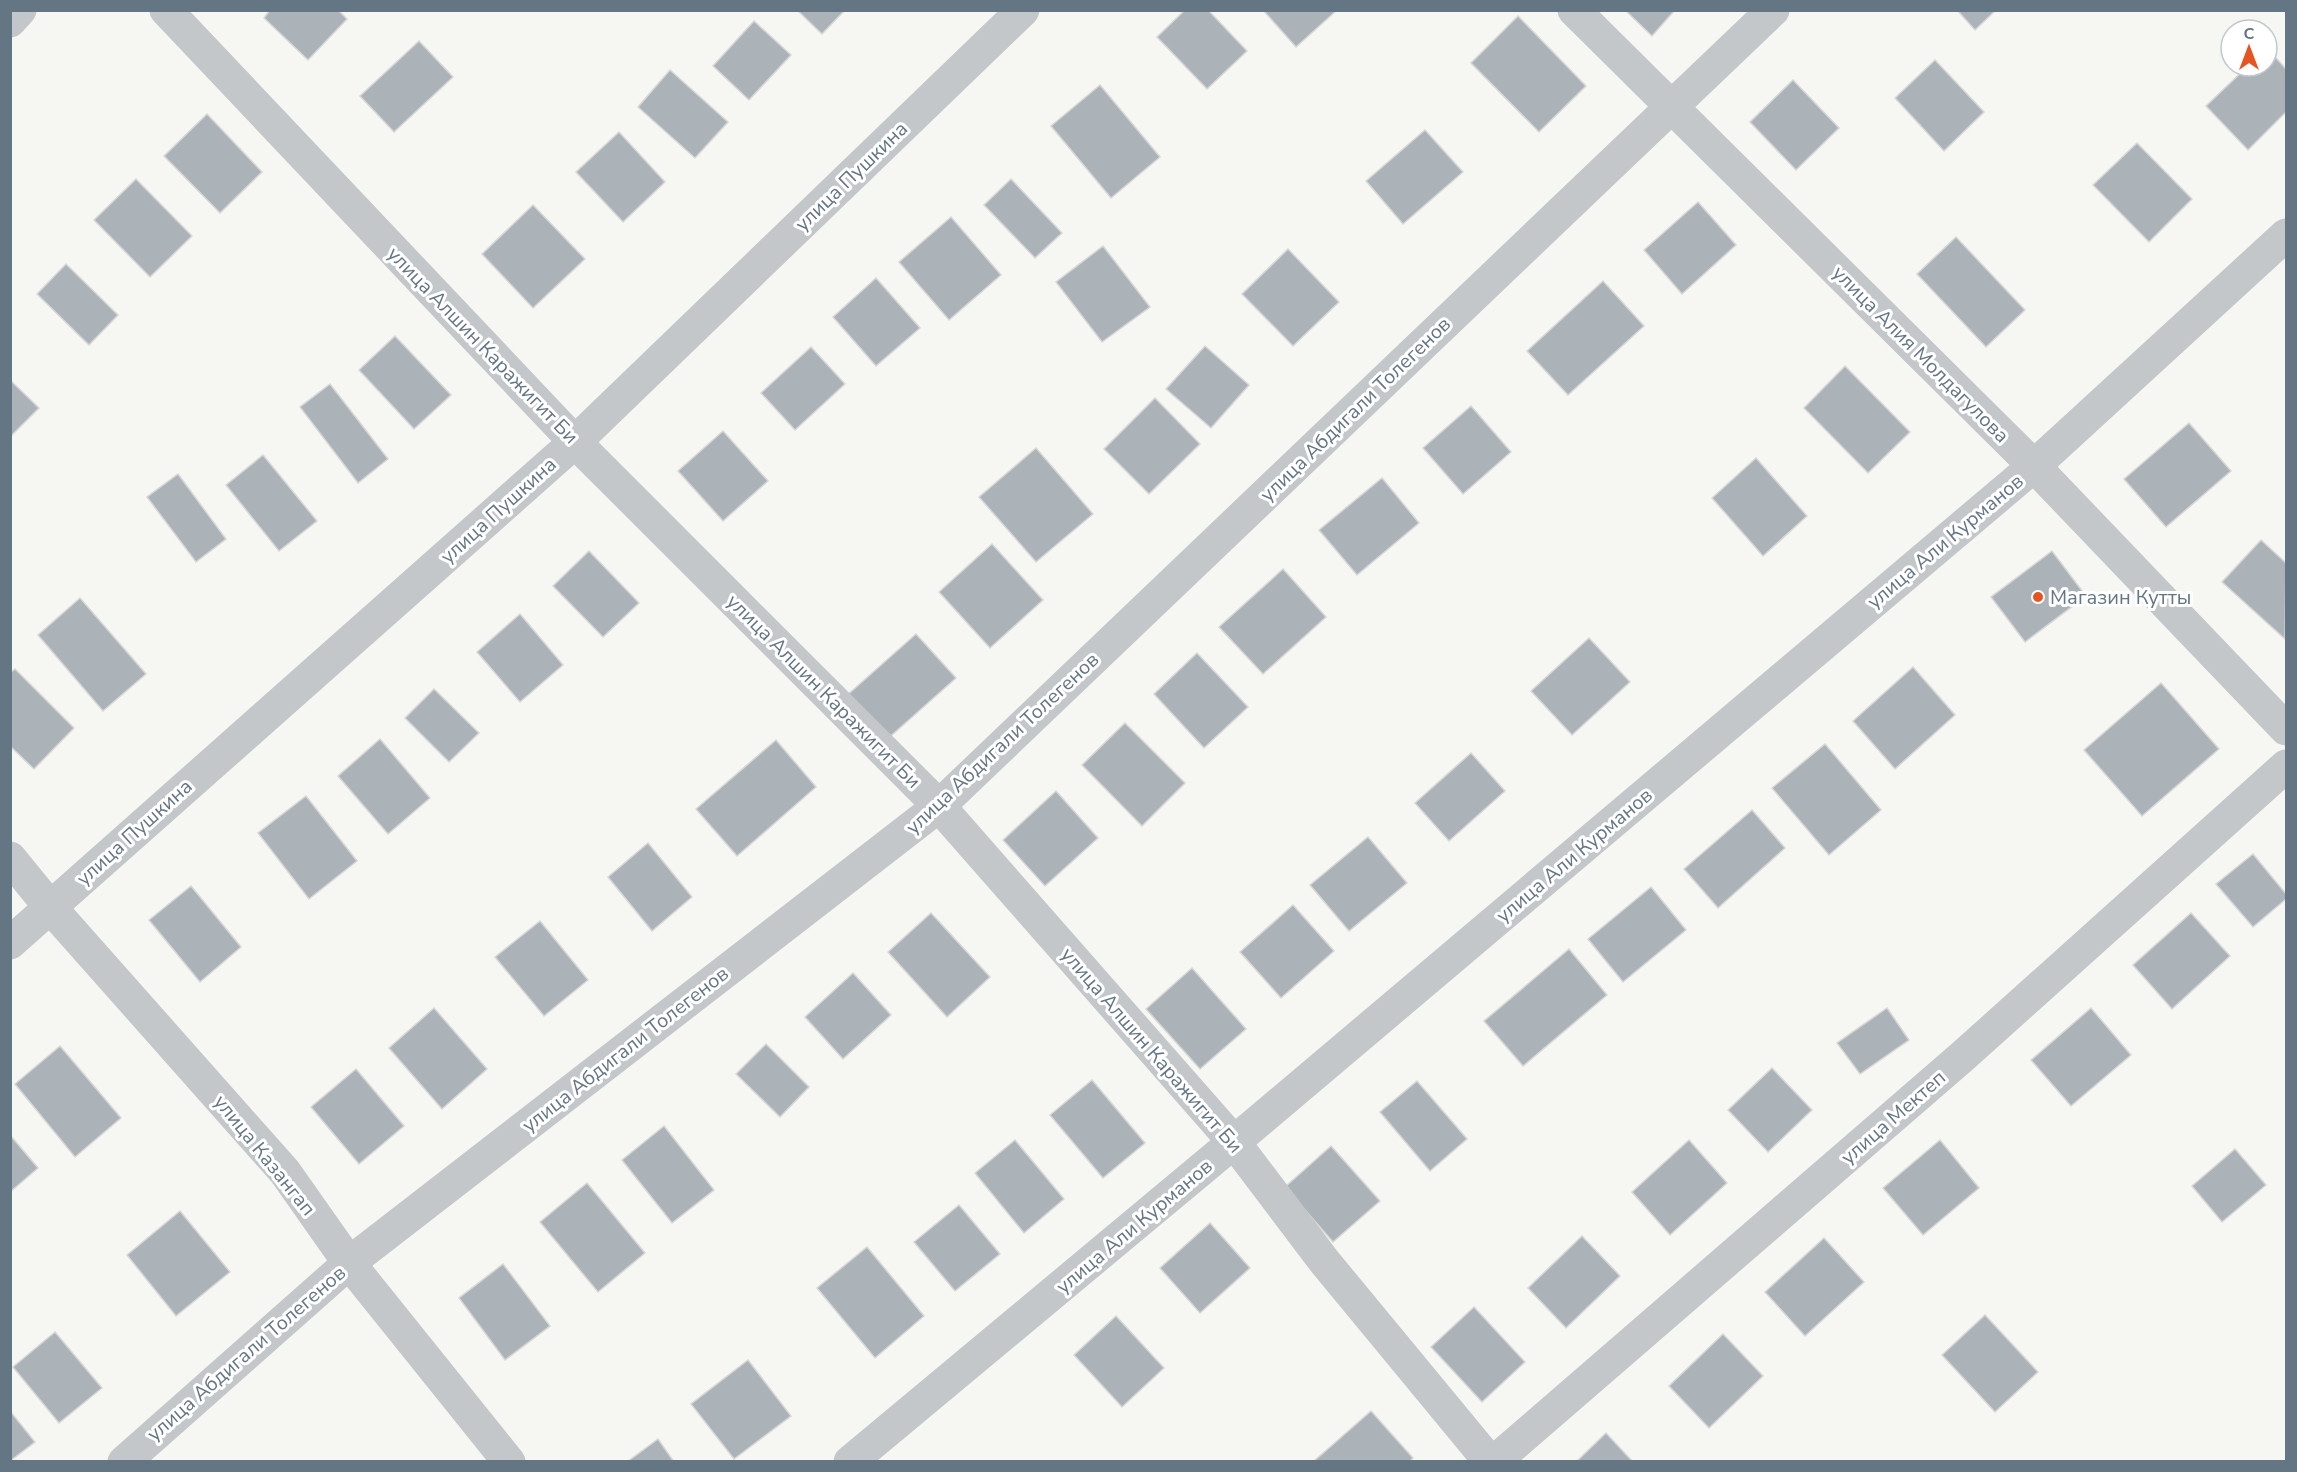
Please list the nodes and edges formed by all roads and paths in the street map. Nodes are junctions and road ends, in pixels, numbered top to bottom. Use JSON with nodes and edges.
{"nodes":[{"id":1,"x":20,"y":10,"type":"edge"},
{"id":2,"x":166,"y":10,"type":"edge"},
{"id":3,"x":1023,"y":10,"type":"edge"},
{"id":4,"x":1574,"y":10,"type":"edge"},
{"id":5,"x":1773,"y":10,"type":"edge"},
{"id":6,"x":10,"y":21,"type":"edge"},
{"id":7,"x":1671,"y":106,"type":"junction"},
{"id":8,"x":2286,"y":235,"type":"edge"},
{"id":9,"x":574,"y":442,"type":"junction"},
{"id":10,"x":2034,"y":466,"type":"junction"},
{"id":11,"x":2286,"y":729,"type":"edge"},
{"id":12,"x":2286,"y":766,"type":"edge"},
{"id":13,"x":939,"y":806,"type":"junction"},
{"id":14,"x":10,"y":858,"type":"edge"},
{"id":15,"x":50,"y":907,"type":"junction"},
{"id":16,"x":10,"y":944,"type":"edge"},
{"id":17,"x":1234,"y":1143,"type":"junction"},
{"id":18,"x":349,"y":1263,"type":"junction"},
{"id":19,"x":124,"y":1461,"type":"edge"},
{"id":20,"x":508,"y":1461,"type":"edge"},
{"id":21,"x":850,"y":1461,"type":"edge"},
{"id":22,"x":1492,"y":1461,"type":"edge"}],
"edges":[{"from":1,"to":6,"type":"street"},
{"from":2,"to":9,"type":"street","name":"улица Алшин Каражигит Би"},
{"from":3,"to":9,"type":"street","name":"улица Пушкина"},
{"from":4,"to":7,"type":"street","name":"улица Алия Молдагулова"},
{"from":5,"to":7,"type":"street","name":"улица Абдигали Толегенов"},
{"from":7,"to":10,"type":"street","name":"улица Алия Молдагулова"},
{"from":7,"to":13,"type":"street","name":"улица Абдигали Толегенов"},
{"from":8,"to":10,"type":"street","name":"улица Али Курманов"},
{"from":9,"to":13,"type":"street","name":"улица Алшин Каражигит Би"},
{"from":9,"to":15,"type":"street","name":"улица Пушкина"},
{"from":10,"to":11,"type":"street","name":"улица Алия Молдагулова"},
{"from":10,"to":17,"type":"street","name":"улица Али Курманов"},
{"from":12,"to":22,"type":"street","name":"улица Мектеп"},
{"from":13,"to":17,"type":"street","name":"улица Алшин Каражигит Би"},
{"from":13,"to":18,"type":"street","name":"улица Абдигали Толегенов"},
{"from":14,"to":15,"type":"street","name":"улица Казангап"},
{"from":15,"to":16,"type":"street","name":"улица Пушкина"},
{"from":15,"to":18,"type":"street","name":"улица Казангап"},
{"from":17,"to":21,"type":"street","name":"улица Али Курманов"},
{"from":17,"to":22,"type":"street","name":"улица Алшин Каражигит Би"},
{"from":18,"to":19,"type":"street","name":"улица Абдигали Толегенов"},
{"from":18,"to":20,"type":"street","name":"улица Казангап"}]}
